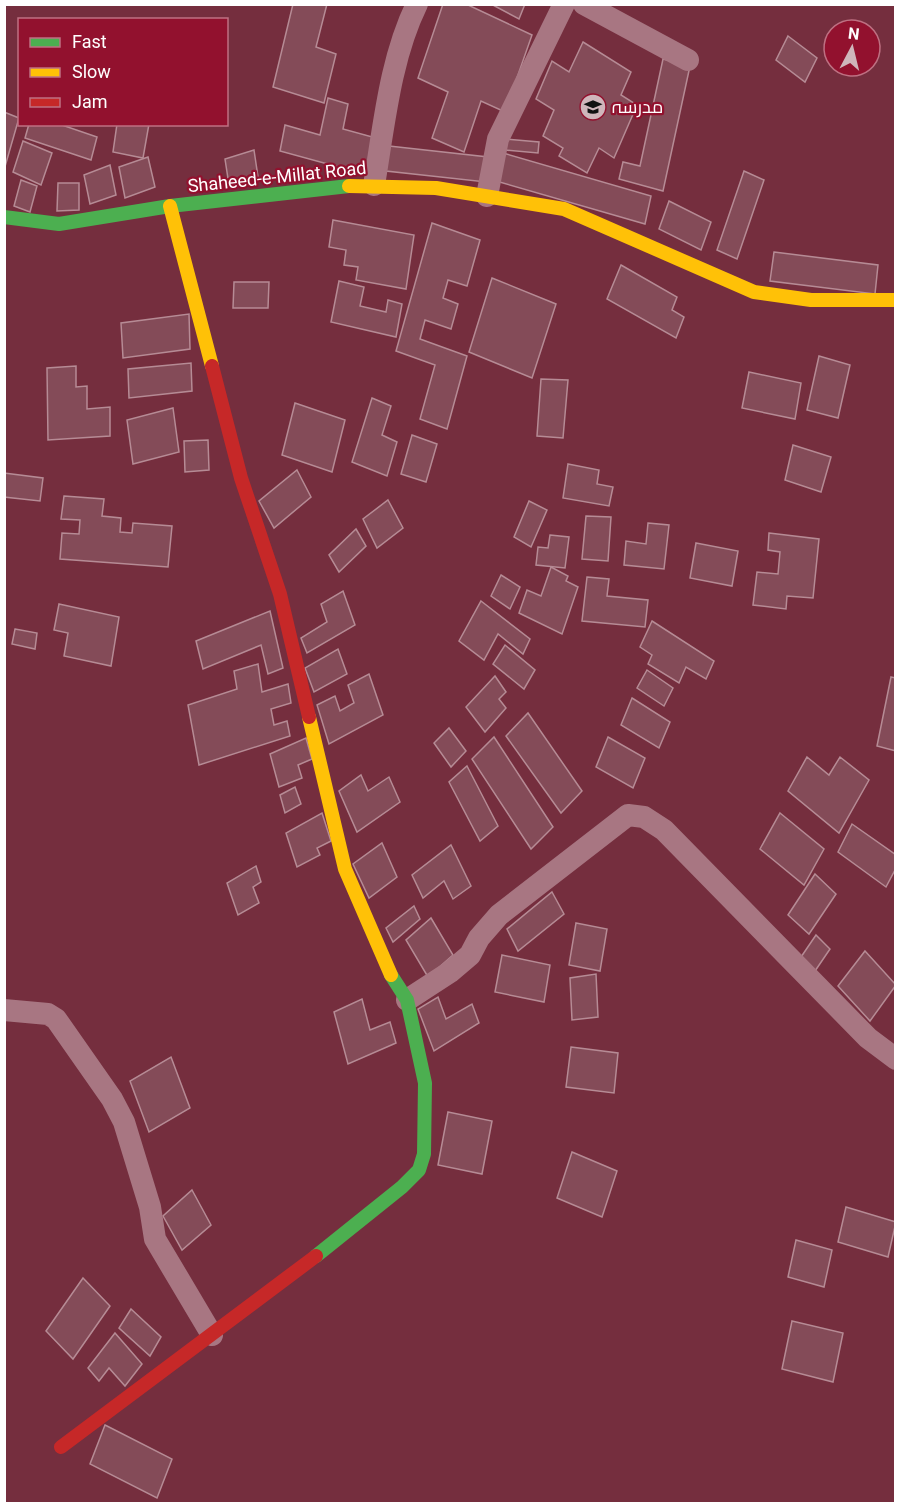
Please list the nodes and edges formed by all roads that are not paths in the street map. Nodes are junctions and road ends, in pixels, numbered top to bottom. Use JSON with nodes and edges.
{"nodes":[{"id":1,"x":417,"y":4,"type":"edge"},
{"id":2,"x":564,"y":4,"type":"edge"},
{"id":3,"x":584,"y":4,"type":"edge"},
{"id":4,"x":688,"y":60,"type":"dead end"},
{"id":5,"x":374,"y":185,"type":"junction"},
{"id":6,"x":487,"y":196,"type":"junction"},
{"id":7,"x":170,"y":206,"type":"junction"},
{"id":8,"x":4,"y":217,"type":"edge"},
{"id":9,"x":896,"y":300,"type":"edge"},
{"id":10,"x":407,"y":1000,"type":"junction"},
{"id":11,"x":4,"y":1010,"type":"edge"},
{"id":12,"x":896,"y":1059,"type":"edge"},
{"id":13,"x":212,"y":1335,"type":"junction"},
{"id":14,"x":61,"y":1447,"type":"dead end"}],
"edges":[{"from":1,"to":5,"type":"street"},
{"from":2,"to":6,"type":"street"},
{"from":3,"to":4,"type":"street"},
{"from":5,"to":6,"type":"street","name":"Shaheed-e-Millat Road"},
{"from":5,"to":7,"type":"street","name":"Shaheed-e-Millat Road"},
{"from":6,"to":9,"type":"street","name":"Shaheed-e-Millat Road"},
{"from":7,"to":8,"type":"street","name":"Shaheed-e-Millat Road"},
{"from":7,"to":10,"type":"street"},
{"from":10,"to":12,"type":"street"},
{"from":10,"to":13,"type":"street"},
{"from":11,"to":13,"type":"street"},
{"from":13,"to":14,"type":"street"}]}
